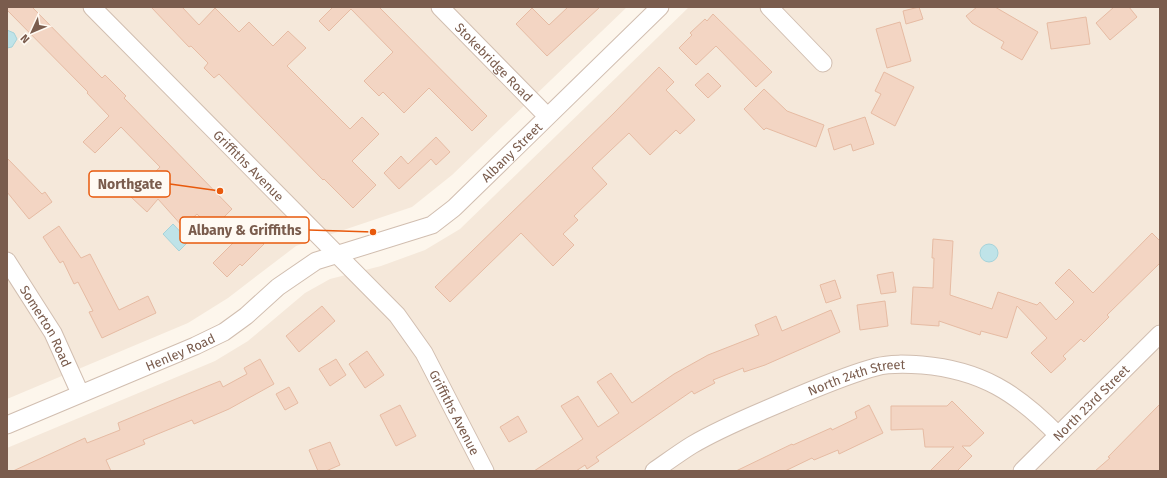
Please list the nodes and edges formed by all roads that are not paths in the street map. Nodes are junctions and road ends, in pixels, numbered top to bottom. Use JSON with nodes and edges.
{"nodes":[{"id":1,"x":92,"y":7,"type":"edge"},
{"id":2,"x":440,"y":7,"type":"edge"},
{"id":3,"x":660,"y":7,"type":"edge"},
{"id":4,"x":769,"y":7,"type":"edge"},
{"id":5,"x":823,"y":63,"type":"dead end"},
{"id":6,"x":547,"y":116,"type":"junction"},
{"id":7,"x":338,"y":254,"type":"junction"},
{"id":8,"x":7,"y":261,"type":"edge"},
{"id":9,"x":1160,"y":334,"type":"edge"},
{"id":10,"x":80,"y":393,"type":"junction"},
{"id":11,"x":7,"y":425,"type":"edge"},
{"id":12,"x":1058,"y":435,"type":"junction"},
{"id":13,"x":486,"y":471,"type":"edge"},
{"id":14,"x":654,"y":471,"type":"edge"},
{"id":15,"x":1022,"y":471,"type":"edge"}],
"edges":[{"from":1,"to":7,"type":"street","name":"Griffiths Avenue"},
{"from":2,"to":6,"type":"street","name":"Stokebridge Road"},
{"from":3,"to":6,"type":"street","name":"Albany Street"},
{"from":4,"to":5,"type":"street"},
{"from":6,"to":7,"type":"street","name":"Albany Street"},
{"from":7,"to":10,"type":"street","name":"Henley Road"},
{"from":7,"to":13,"type":"street","name":"Griffiths Avenue"},
{"from":8,"to":10,"type":"street","name":"Somerton Road"},
{"from":9,"to":12,"type":"street","name":"North 23rd Street"},
{"from":10,"to":11,"type":"street","name":"Henley Road"},
{"from":12,"to":14,"type":"street","name":"North 24th Street"},
{"from":12,"to":15,"type":"street","name":"North 23rd Street"}]}
